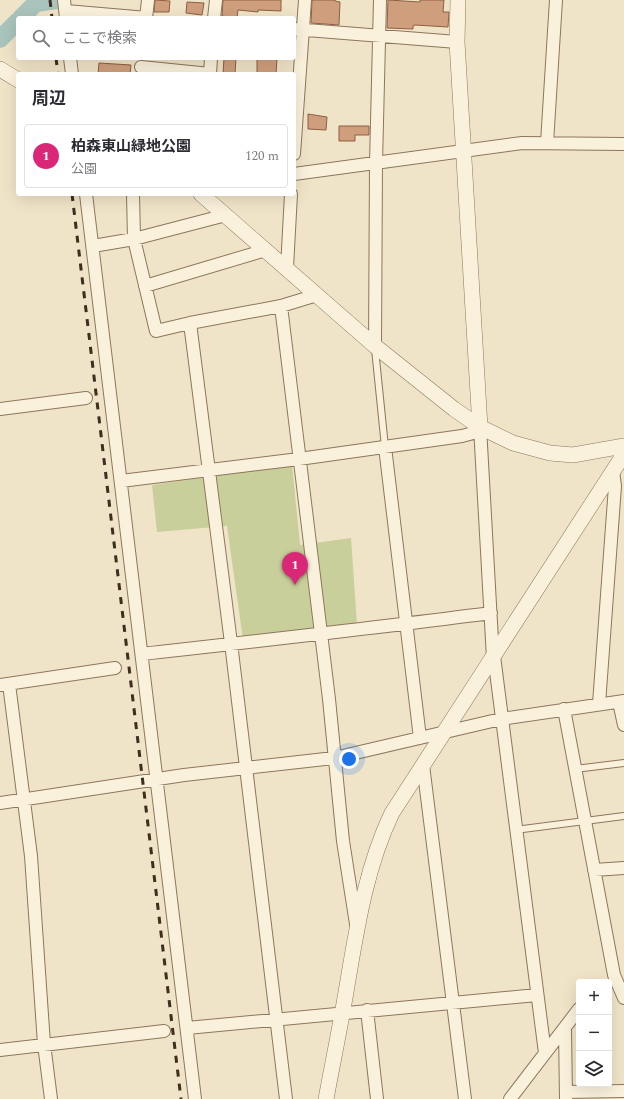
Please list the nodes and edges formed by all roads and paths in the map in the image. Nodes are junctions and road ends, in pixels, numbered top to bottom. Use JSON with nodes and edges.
{"nodes":[{"id":1,"x":148,"y":0,"type":"edge"},
{"id":2,"x":216,"y":0,"type":"edge"},
{"id":3,"x":305,"y":0,"type":"edge"},
{"id":4,"x":380,"y":0,"type":"edge"},
{"id":5,"x":458,"y":0,"type":"edge"},
{"id":6,"x":556,"y":0,"type":"edge"},
{"id":7,"x":66,"y":10,"type":"edge"},
{"id":8,"x":126,"y":16,"type":"edge"},
{"id":9,"x":146,"y":16,"type":"edge"},
{"id":10,"x":214,"y":16,"type":"edge"},
{"id":11,"x":299,"y":30,"type":"edge"},
{"id":12,"x":378,"y":36,"type":"junction"},
{"id":13,"x":457,"y":42,"type":"junction"},
{"id":14,"x":70,"y":60,"type":"edge"},
{"id":15,"x":211,"y":60,"type":"edge"},
{"id":16,"x":141,"y":66,"type":"edge"},
{"id":17,"x":0,"y":69,"type":"edge"},
{"id":18,"x":72,"y":72,"type":"edge"},
{"id":19,"x":193,"y":72,"type":"edge"},
{"id":20,"x":210,"y":72,"type":"edge"},
{"id":21,"x":16,"y":79,"type":"edge"},
{"id":22,"x":296,"y":104,"type":"edge"},
{"id":23,"x":547,"y":143,"type":"junction"},
{"id":24,"x":624,"y":144,"type":"edge"},
{"id":25,"x":462,"y":151,"type":"junction"},
{"id":26,"x":376,"y":163,"type":"junction"},
{"id":27,"x":296,"y":174,"type":"edge"},
{"id":28,"x":86,"y":196,"type":"edge"},
{"id":29,"x":133,"y":196,"type":"edge"},
{"id":30,"x":204,"y":196,"type":"edge"},
{"id":31,"x":291,"y":196,"type":"edge"},
{"id":32,"x":226,"y":215,"type":"junction"},
{"id":33,"x":134,"y":239,"type":"junction"},
{"id":34,"x":93,"y":246,"type":"junction"},
{"id":35,"x":266,"y":250,"type":"junction"},
{"id":36,"x":287,"y":268,"type":"junction"},
{"id":37,"x":145,"y":286,"type":"junction"},
{"id":38,"x":316,"y":294,"type":"junction"},
{"id":39,"x":281,"y":306,"type":"junction"},
{"id":40,"x":190,"y":323,"type":"junction"},
{"id":41,"x":375,"y":346,"type":"junction"},
{"id":42,"x":86,"y":398,"type":"dead end"},
{"id":43,"x":0,"y":409,"type":"edge"},
{"id":44,"x":480,"y":427,"type":"junction"},
{"id":45,"x":624,"y":446,"type":"edge"},
{"id":46,"x":386,"y":447,"type":"junction"},
{"id":47,"x":624,"y":454,"type":"edge"},
{"id":48,"x":299,"y":459,"type":"junction"},
{"id":49,"x":208,"y":470,"type":"junction"},
{"id":50,"x":613,"y":471,"type":"junction"},
{"id":51,"x":121,"y":481,"type":"junction"},
{"id":52,"x":491,"y":613,"type":"junction"},
{"id":53,"x":406,"y":624,"type":"junction"},
{"id":54,"x":320,"y":635,"type":"junction"},
{"id":55,"x":231,"y":643,"type":"junction"},
{"id":56,"x":142,"y":654,"type":"junction"},
{"id":57,"x":494,"y":657,"type":"junction"},
{"id":58,"x":114,"y":668,"type":"dead end"},
{"id":59,"x":4,"y":685,"type":"edge"},
{"id":60,"x":622,"y":701,"type":"edge"},
{"id":61,"x":599,"y":704,"type":"junction"},
{"id":62,"x":564,"y":710,"type":"junction"},
{"id":63,"x":501,"y":719,"type":"junction"},
{"id":64,"x":624,"y":725,"type":"edge"},
{"id":65,"x":443,"y":734,"type":"junction"},
{"id":66,"x":420,"y":738,"type":"junction"},
{"id":67,"x":334,"y":758,"type":"junction"},
{"id":68,"x":624,"y":763,"type":"edge"},
{"id":69,"x":423,"y":765,"type":"junction"},
{"id":70,"x":575,"y":769,"type":"junction"},
{"id":71,"x":245,"y":770,"type":"junction"},
{"id":72,"x":157,"y":780,"type":"junction"},
{"id":73,"x":23,"y":799,"type":"junction"},
{"id":74,"x":0,"y":803,"type":"edge"},
{"id":75,"x":624,"y":816,"type":"edge"},
{"id":76,"x":584,"y":821,"type":"junction"},
{"id":77,"x":516,"y":830,"type":"junction"},
{"id":78,"x":624,"y":868,"type":"edge"},
{"id":79,"x":594,"y":870,"type":"junction"},
{"id":80,"x":356,"y":928,"type":"junction"},
{"id":81,"x":617,"y":983,"type":"edge"},
{"id":82,"x":537,"y":995,"type":"junction"},
{"id":83,"x":624,"y":998,"type":"edge"},
{"id":84,"x":454,"y":1003,"type":"junction"},
{"id":85,"x":367,"y":1010,"type":"junction"},
{"id":86,"x":342,"y":1013,"type":"junction"},
{"id":87,"x":576,"y":1013,"type":"edge"},
{"id":88,"x":276,"y":1020,"type":"junction"},
{"id":89,"x":187,"y":1028,"type":"junction"},
{"id":90,"x":565,"y":1028,"type":"junction"},
{"id":91,"x":164,"y":1031,"type":"dead end"},
{"id":92,"x":44,"y":1044,"type":"junction"},
{"id":93,"x":0,"y":1050,"type":"edge"},
{"id":94,"x":545,"y":1053,"type":"junction"},
{"id":95,"x":624,"y":1091,"type":"edge"},
{"id":96,"x":566,"y":1096,"type":"edge"},
{"id":97,"x":51,"y":1099,"type":"edge"},
{"id":98,"x":195,"y":1099,"type":"edge"},
{"id":99,"x":286,"y":1099,"type":"edge"},
{"id":100,"x":326,"y":1099,"type":"edge"},
{"id":101,"x":376,"y":1099,"type":"edge"},
{"id":102,"x":465,"y":1099,"type":"edge"},
{"id":103,"x":510,"y":1099,"type":"edge"}],
"edges":[{"from":1,"to":9,"type":"street"},
{"from":2,"to":10,"type":"street"},
{"from":3,"to":11,"type":"street"},
{"from":4,"to":12,"type":"street"},
{"from":5,"to":13,"type":"street"},
{"from":6,"to":23,"type":"street"},
{"from":7,"to":8,"type":"street"},
{"from":11,"to":12,"type":"street"},
{"from":11,"to":22,"type":"street"},
{"from":12,"to":13,"type":"street"},
{"from":12,"to":26,"type":"street"},
{"from":13,"to":25,"type":"street"},
{"from":14,"to":18,"type":"street"},
{"from":15,"to":20,"type":"street"},
{"from":16,"to":19,"type":"street"},
{"from":17,"to":21,"type":"street"},
{"from":23,"to":24,"type":"street"},
{"from":23,"to":25,"type":"street"},
{"from":25,"to":26,"type":"street"},
{"from":25,"to":44,"type":"street"},
{"from":26,"to":27,"type":"street"},
{"from":26,"to":41,"type":"street"},
{"from":28,"to":34,"type":"street"},
{"from":29,"to":33,"type":"street"},
{"from":30,"to":32,"type":"street"},
{"from":31,"to":36,"type":"street"},
{"from":32,"to":33,"type":"street"},
{"from":32,"to":35,"type":"street"},
{"from":33,"to":34,"type":"street"},
{"from":33,"to":37,"type":"street"},
{"from":34,"to":51,"type":"street"},
{"from":35,"to":36,"type":"street"},
{"from":35,"to":37,"type":"street"},
{"from":36,"to":38,"type":"street"},
{"from":37,"to":40,"type":"street"},
{"from":38,"to":39,"type":"street"},
{"from":38,"to":41,"type":"street"},
{"from":39,"to":40,"type":"street"},
{"from":39,"to":48,"type":"street"},
{"from":40,"to":49,"type":"street"},
{"from":41,"to":44,"type":"street"},
{"from":41,"to":46,"type":"lane"},
{"from":42,"to":43,"type":"street"},
{"from":44,"to":45,"type":"street"},
{"from":44,"to":46,"type":"street"},
{"from":44,"to":52,"type":"street"},
{"from":46,"to":48,"type":"street"},
{"from":46,"to":53,"type":"street"},
{"from":47,"to":50,"type":"street"},
{"from":48,"to":49,"type":"street"},
{"from":48,"to":54,"type":"street"},
{"from":49,"to":51,"type":"street"},
{"from":49,"to":55,"type":"street"},
{"from":50,"to":57,"type":"street"},
{"from":50,"to":61,"type":"street"},
{"from":51,"to":56,"type":"street"},
{"from":52,"to":53,"type":"street"},
{"from":52,"to":57,"type":"street"},
{"from":53,"to":54,"type":"street"},
{"from":53,"to":66,"type":"street"},
{"from":54,"to":55,"type":"street"},
{"from":54,"to":67,"type":"street"},
{"from":55,"to":56,"type":"street"},
{"from":55,"to":71,"type":"street"},
{"from":56,"to":72,"type":"street"},
{"from":57,"to":63,"type":"street"},
{"from":57,"to":65,"type":"street"},
{"from":58,"to":59,"type":"street"},
{"from":59,"to":73,"type":"street"},
{"from":60,"to":61,"type":"street"},
{"from":60,"to":64,"type":"street"},
{"from":61,"to":62,"type":"street"},
{"from":62,"to":63,"type":"street"},
{"from":62,"to":70,"type":"street"},
{"from":63,"to":65,"type":"street"},
{"from":63,"to":77,"type":"street"},
{"from":65,"to":66,"type":"street"},
{"from":65,"to":69,"type":"street"},
{"from":66,"to":67,"type":"street"},
{"from":67,"to":71,"type":"street"},
{"from":67,"to":80,"type":"street"},
{"from":68,"to":70,"type":"lane"},
{"from":69,"to":80,"type":"street"},
{"from":69,"to":84,"type":"street"},
{"from":70,"to":76,"type":"street"},
{"from":71,"to":72,"type":"street"},
{"from":71,"to":88,"type":"street"},
{"from":72,"to":73,"type":"street"},
{"from":72,"to":89,"type":"street"},
{"from":73,"to":74,"type":"street"},
{"from":73,"to":92,"type":"street"},
{"from":75,"to":76,"type":"lane"},
{"from":76,"to":77,"type":"lane"},
{"from":76,"to":79,"type":"street"},
{"from":77,"to":82,"type":"street"},
{"from":78,"to":79,"type":"street"},
{"from":79,"to":81,"type":"street"},
{"from":80,"to":86,"type":"street"},
{"from":81,"to":83,"type":"street"},
{"from":82,"to":84,"type":"street"},
{"from":82,"to":94,"type":"street"},
{"from":84,"to":85,"type":"street"},
{"from":84,"to":102,"type":"street"},
{"from":85,"to":86,"type":"street"},
{"from":85,"to":101,"type":"street"},
{"from":86,"to":88,"type":"street"},
{"from":86,"to":100,"type":"street"},
{"from":87,"to":90,"type":"street"},
{"from":88,"to":89,"type":"street"},
{"from":88,"to":99,"type":"street"},
{"from":89,"to":98,"type":"street"},
{"from":90,"to":94,"type":"street"},
{"from":90,"to":96,"type":"street"},
{"from":91,"to":92,"type":"street"},
{"from":92,"to":93,"type":"street"},
{"from":92,"to":97,"type":"street"},
{"from":94,"to":103,"type":"street"},
{"from":95,"to":96,"type":"street"}]}
